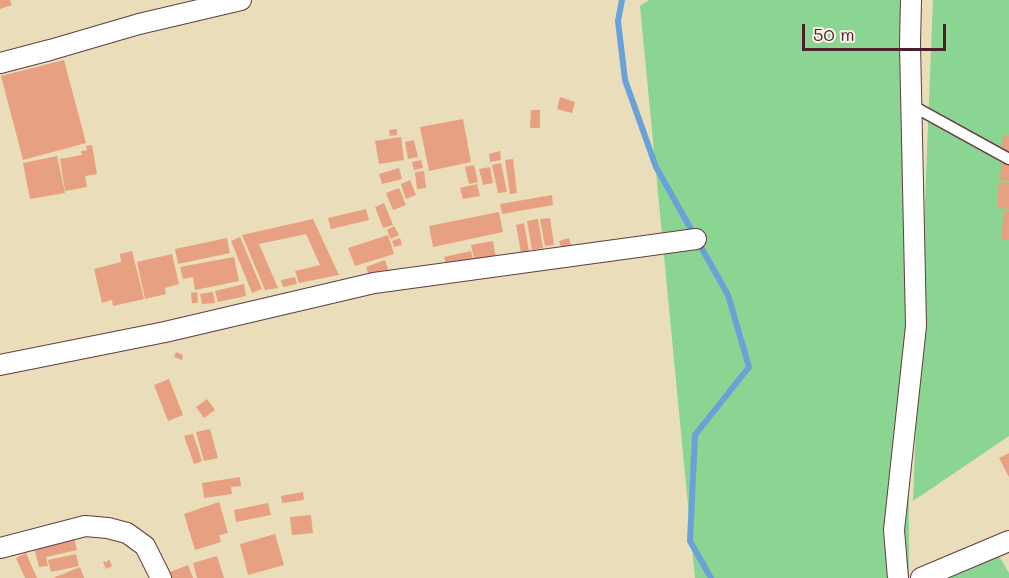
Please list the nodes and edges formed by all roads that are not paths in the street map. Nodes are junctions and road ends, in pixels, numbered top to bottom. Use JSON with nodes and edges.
{"nodes":[{"id":1,"x":241,"y":0,"type":"edge"},
{"id":2,"x":911,"y":0,"type":"edge"},
{"id":3,"x":0,"y":63,"type":"edge"},
{"id":4,"x":911,"y":105,"type":"junction"},
{"id":5,"x":1009,"y":159,"type":"edge"},
{"id":6,"x":696,"y":239,"type":"dead end"},
{"id":7,"x":0,"y":365,"type":"edge"},
{"id":8,"x":1009,"y":541,"type":"edge"},
{"id":9,"x":0,"y":548,"type":"edge"},
{"id":10,"x":161,"y":578,"type":"edge"},
{"id":11,"x":898,"y":578,"type":"edge"},
{"id":12,"x":921,"y":578,"type":"edge"}],
"edges":[{"from":1,"to":3,"type":"street"},
{"from":2,"to":4,"type":"street"},
{"from":4,"to":5,"type":"lane"},
{"from":4,"to":11,"type":"street"},
{"from":6,"to":7,"type":"street"},
{"from":8,"to":12,"type":"street"},
{"from":9,"to":10,"type":"street"}]}
